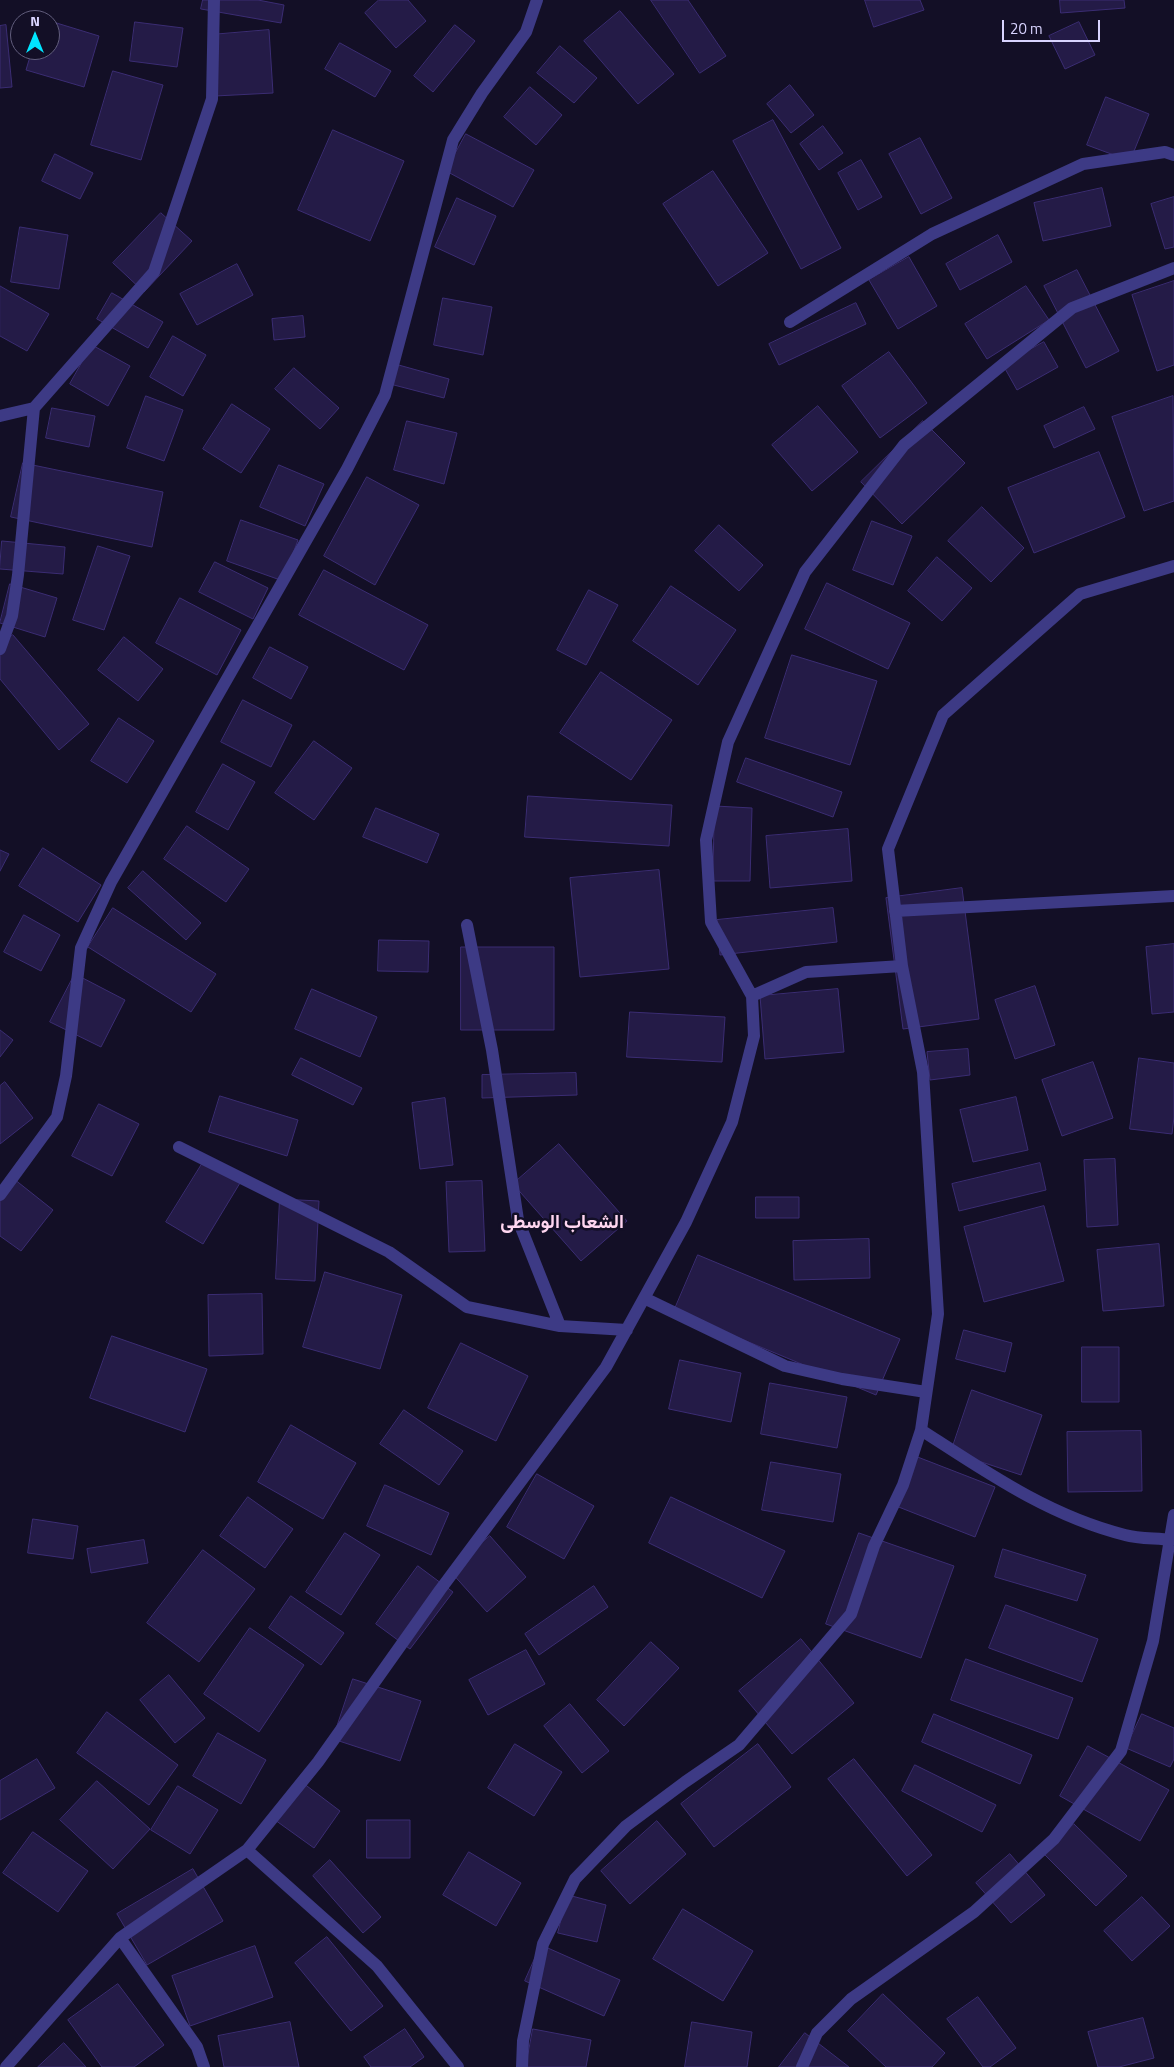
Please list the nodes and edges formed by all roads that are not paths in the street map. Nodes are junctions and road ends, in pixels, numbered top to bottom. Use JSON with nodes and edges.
{"nodes":[{"id":1,"x":214,"y":0,"type":"edge"},
{"id":2,"x":537,"y":0,"type":"edge"},
{"id":3,"x":1174,"y":155,"type":"edge"},
{"id":4,"x":1174,"y":268,"type":"edge"},
{"id":5,"x":790,"y":322,"type":"dead end"},
{"id":6,"x":34,"y":408,"type":"junction"},
{"id":7,"x":0,"y":416,"type":"edge"},
{"id":8,"x":1174,"y":566,"type":"edge"},
{"id":9,"x":0,"y":649,"type":"edge"},
{"id":10,"x":1174,"y":896,"type":"edge"},
{"id":11,"x":895,"y":911,"type":"junction"},
{"id":12,"x":467,"y":925,"type":"dead end"},
{"id":13,"x":902,"y":966,"type":"junction"},
{"id":14,"x":752,"y":996,"type":"junction"},
{"id":15,"x":180,"y":1147,"type":"dead end"},
{"id":16,"x":0,"y":1195,"type":"edge"},
{"id":17,"x":644,"y":1298,"type":"junction"},
{"id":18,"x":560,"y":1326,"type":"junction"},
{"id":19,"x":627,"y":1330,"type":"junction"},
{"id":20,"x":926,"y":1392,"type":"junction"},
{"id":21,"x":921,"y":1430,"type":"junction"},
{"id":22,"x":1174,"y":1514,"type":"edge"},
{"id":23,"x":1171,"y":1540,"type":"junction"},
{"id":24,"x":247,"y":1850,"type":"junction"},
{"id":25,"x":120,"y":1938,"type":"junction"},
{"id":26,"x":6,"y":2067,"type":"edge"},
{"id":27,"x":204,"y":2067,"type":"edge"},
{"id":28,"x":458,"y":2067,"type":"edge"},
{"id":29,"x":522,"y":2067,"type":"edge"},
{"id":30,"x":802,"y":2067,"type":"edge"}],
"edges":[{"from":1,"to":6,"type":"street"},
{"from":2,"to":16,"type":"street"},
{"from":3,"to":5,"type":"street"},
{"from":4,"to":14,"type":"street"},
{"from":6,"to":7,"type":"street"},
{"from":6,"to":9,"type":"street"},
{"from":8,"to":11,"type":"street"},
{"from":10,"to":11,"type":"street"},
{"from":11,"to":13,"type":"street"},
{"from":12,"to":18,"type":"street"},
{"from":13,"to":14,"type":"street"},
{"from":13,"to":20,"type":"street"},
{"from":14,"to":17,"type":"street"},
{"from":15,"to":18,"type":"street"},
{"from":17,"to":19,"type":"street"},
{"from":17,"to":20,"type":"street"},
{"from":18,"to":19,"type":"street"},
{"from":19,"to":24,"type":"street"},
{"from":20,"to":21,"type":"street"},
{"from":21,"to":23,"type":"street"},
{"from":21,"to":29,"type":"street"},
{"from":22,"to":23,"type":"street"},
{"from":23,"to":30,"type":"street"},
{"from":24,"to":25,"type":"street"},
{"from":24,"to":28,"type":"street"},
{"from":25,"to":26,"type":"street"},
{"from":25,"to":27,"type":"street"}]}
